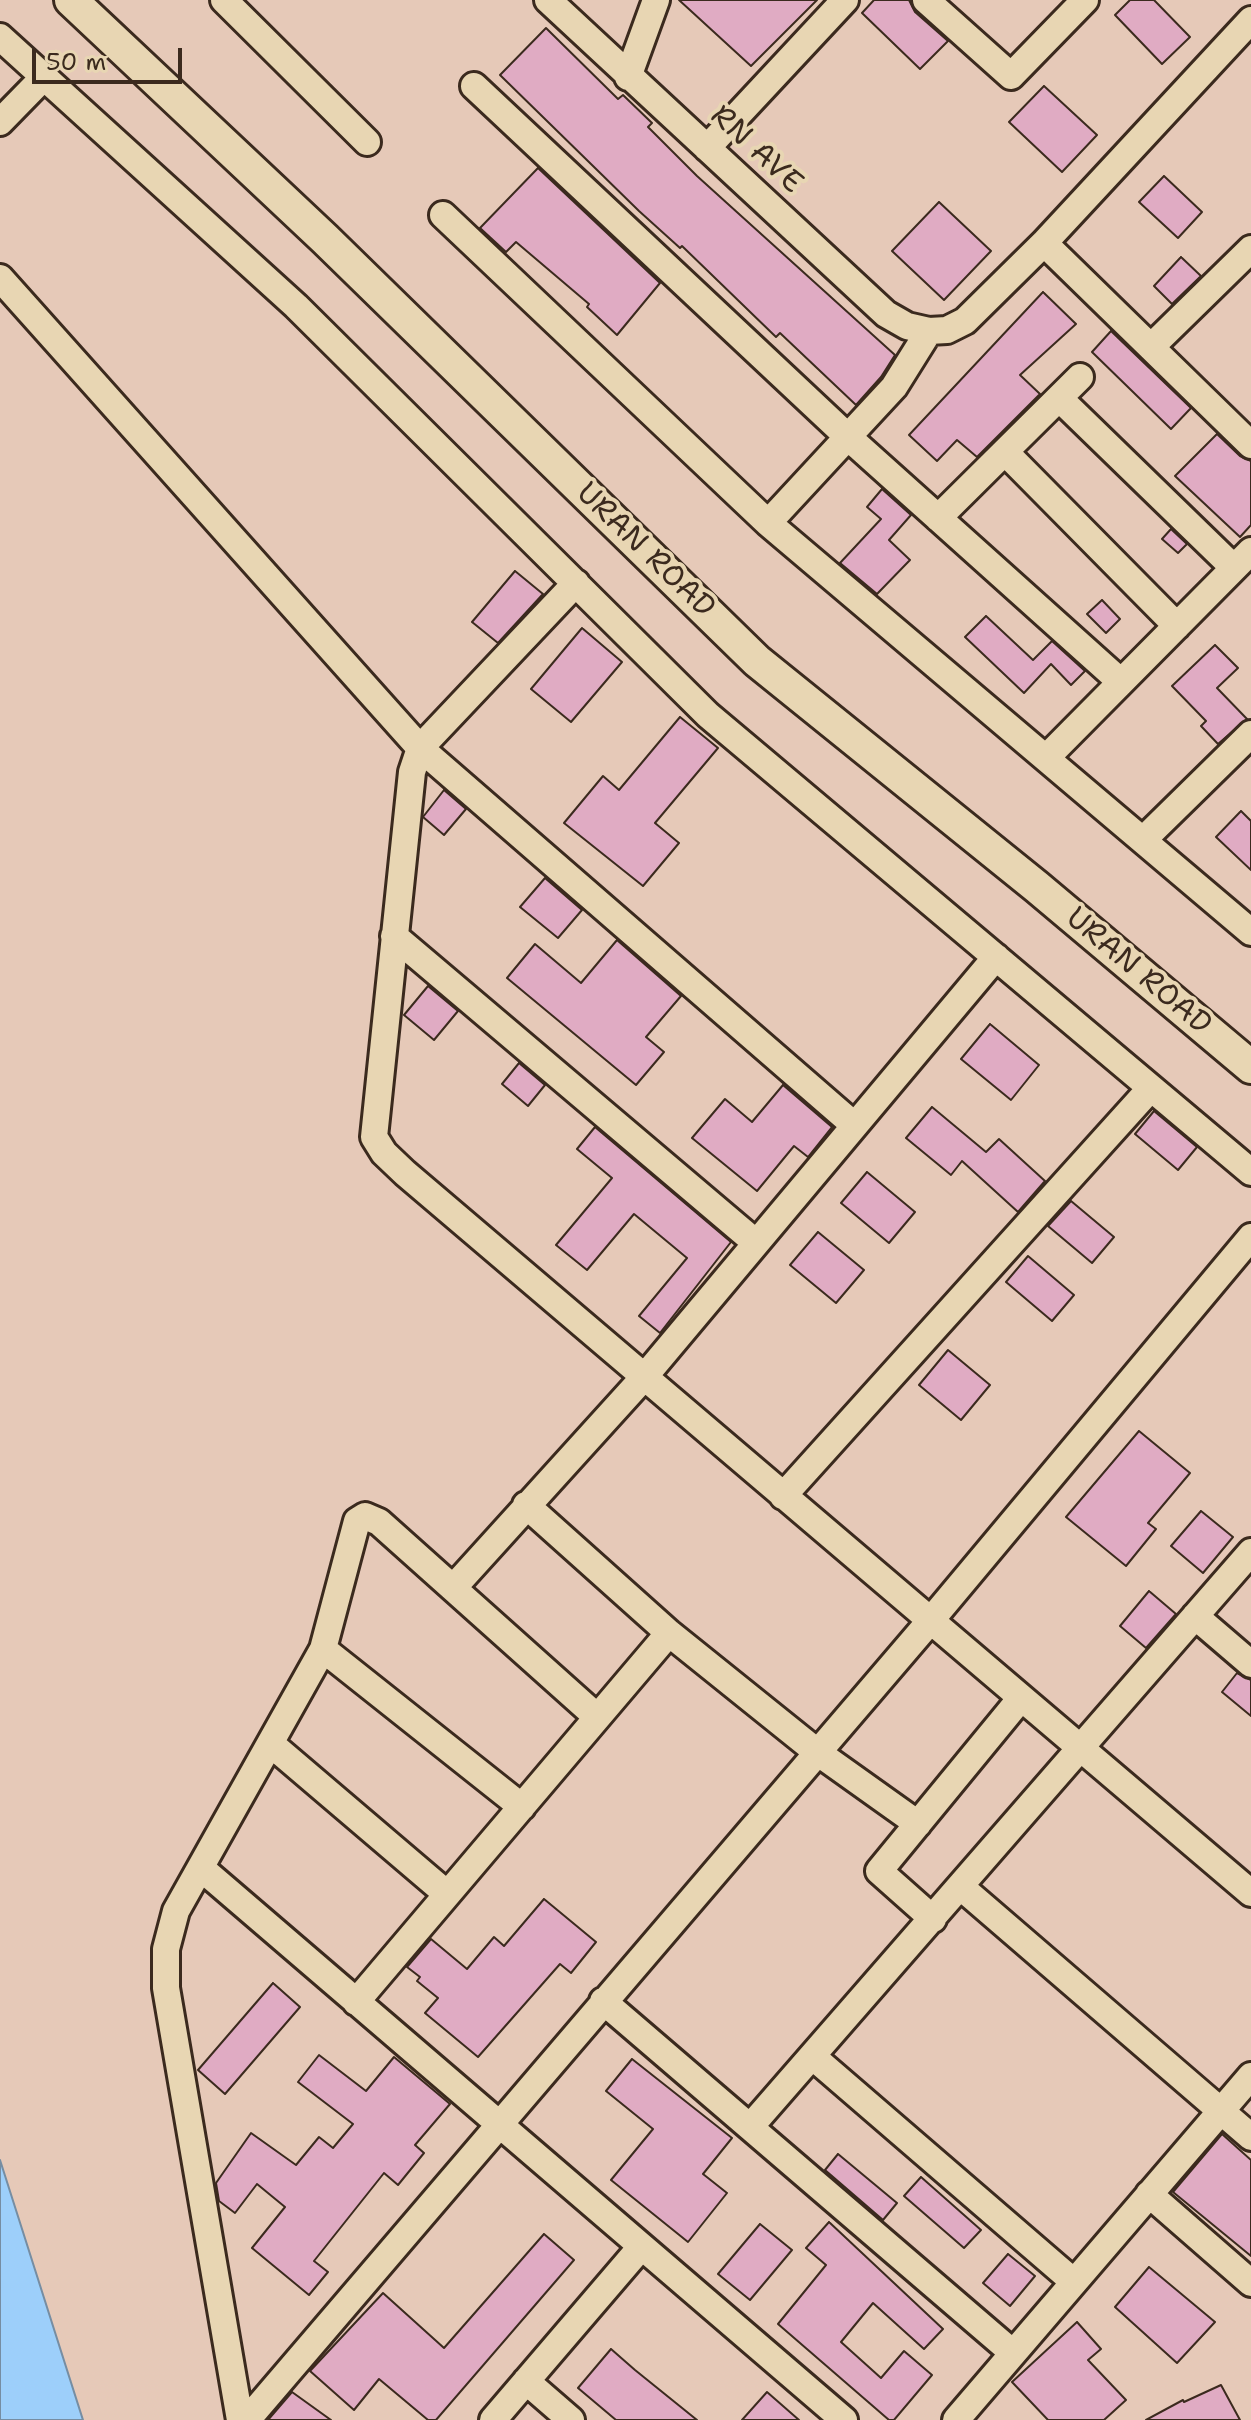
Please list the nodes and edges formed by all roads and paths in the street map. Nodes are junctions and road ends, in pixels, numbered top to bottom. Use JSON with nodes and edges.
{"nodes":[{"id":1,"x":71,"y":0,"type":"edge"},
{"id":2,"x":224,"y":0,"type":"edge"},
{"id":3,"x":548,"y":0,"type":"edge"},
{"id":4,"x":656,"y":0,"type":"edge"},
{"id":5,"x":845,"y":0,"type":"edge"},
{"id":6,"x":926,"y":0,"type":"edge"},
{"id":7,"x":1085,"y":0,"type":"edge"},
{"id":8,"x":1251,"y":20,"type":"edge"},
{"id":9,"x":0,"y":37,"type":"edge"},
{"id":10,"x":628,"y":77,"type":"junction"},
{"id":11,"x":42,"y":79,"type":"junction"},
{"id":12,"x":474,"y":86,"type":"dead end"},
{"id":13,"x":0,"y":122,"type":"edge"},
{"id":14,"x":367,"y":142,"type":"dead end"},
{"id":15,"x":707,"y":148,"type":"junction"},
{"id":16,"x":443,"y":215,"type":"dead end"},
{"id":17,"x":1044,"y":243,"type":"junction"},
{"id":18,"x":1251,"y":249,"type":"edge"},
{"id":19,"x":0,"y":278,"type":"edge"},
{"id":20,"x":929,"y":331,"type":"junction"},
{"id":21,"x":1151,"y":347,"type":"junction"},
{"id":22,"x":1080,"y":377,"type":"dead end"},
{"id":23,"x":1059,"y":398,"type":"junction"},
{"id":24,"x":848,"y":437,"type":"junction"},
{"id":25,"x":1251,"y":445,"type":"edge"},
{"id":26,"x":1005,"y":452,"type":"junction"},
{"id":27,"x":938,"y":518,"type":"junction"},
{"id":28,"x":768,"y":523,"type":"junction"},
{"id":29,"x":1243,"y":559,"type":"edge"},
{"id":30,"x":576,"y":583,"type":"junction"},
{"id":31,"x":1177,"y":626,"type":"junction"},
{"id":32,"x":1121,"y":682,"type":"junction"},
{"id":33,"x":1251,"y":734,"type":"edge"},
{"id":34,"x":420,"y":748,"type":"junction"},
{"id":35,"x":1046,"y":758,"type":"junction"},
{"id":36,"x":1143,"y":840,"type":"junction"},
{"id":37,"x":1251,"y":932,"type":"edge"},
{"id":38,"x":394,"y":936,"type":"junction"},
{"id":39,"x":996,"y":957,"type":"junction"},
{"id":40,"x":1251,"y":1067,"type":"edge"},
{"id":41,"x":1150,"y":1089,"type":"junction"},
{"id":42,"x":854,"y":1125,"type":"junction"},
{"id":43,"x":1251,"y":1172,"type":"edge"},
{"id":44,"x":1251,"y":1237,"type":"edge"},
{"id":45,"x":755,"y":1242,"type":"junction"},
{"id":46,"x":645,"y":1376,"type":"junction"},
{"id":47,"x":783,"y":1496,"type":"junction"},
{"id":48,"x":526,"y":1505,"type":"junction"},
{"id":49,"x":1251,"y":1552,"type":"edge"},
{"id":50,"x":453,"y":1588,"type":"junction"},
{"id":51,"x":1195,"y":1616,"type":"junction"},
{"id":52,"x":931,"y":1620,"type":"junction"},
{"id":53,"x":669,"y":1633,"type":"junction"},
{"id":54,"x":323,"y":1649,"type":"junction"},
{"id":55,"x":1251,"y":1664,"type":"edge"},
{"id":56,"x":1021,"y":1698,"type":"junction"},
{"id":57,"x":597,"y":1717,"type":"junction"},
{"id":58,"x":271,"y":1744,"type":"junction"},
{"id":59,"x":1081,"y":1750,"type":"junction"},
{"id":60,"x":817,"y":1752,"type":"junction"},
{"id":61,"x":522,"y":1807,"type":"junction"},
{"id":62,"x":918,"y":1824,"type":"junction"},
{"id":63,"x":201,"y":1868,"type":"junction"},
{"id":64,"x":961,"y":1887,"type":"junction"},
{"id":65,"x":1251,"y":1893,"type":"edge"},
{"id":66,"x":447,"y":1894,"type":"junction"},
{"id":67,"x":933,"y":1919,"type":"junction"},
{"id":68,"x":603,"y":2001,"type":"junction"},
{"id":69,"x":356,"y":2002,"type":"junction"},
{"id":70,"x":812,"y":2056,"type":"junction"},
{"id":71,"x":1251,"y":2076,"type":"edge"},
{"id":72,"x":1220,"y":2111,"type":"junction"},
{"id":73,"x":498,"y":2124,"type":"junction"},
{"id":74,"x":750,"y":2127,"type":"junction"},
{"id":75,"x":1251,"y":2137,"type":"edge"},
{"id":76,"x":1149,"y":2194,"type":"junction"},
{"id":77,"x":641,"y":2247,"type":"junction"},
{"id":78,"x":1074,"y":2282,"type":"junction"},
{"id":79,"x":1251,"y":2283,"type":"edge"},
{"id":80,"x":1013,"y":2353,"type":"junction"},
{"id":81,"x":526,"y":2381,"type":"junction"},
{"id":82,"x":240,"y":2420,"type":"edge"},
{"id":83,"x":247,"y":2420,"type":"edge"},
{"id":84,"x":493,"y":2420,"type":"edge"},
{"id":85,"x":571,"y":2420,"type":"edge"},
{"id":86,"x":844,"y":2420,"type":"edge"},
{"id":87,"x":956,"y":2420,"type":"edge"}],
"edges":[{"from":1,"to":40,"type":"main road","name":"URAN ROAD"},
{"from":2,"to":14,"type":"street"},
{"from":3,"to":10,"type":"street","name":"RN AVE"},
{"from":4,"to":10,"type":"street"},
{"from":5,"to":15,"type":"street"},
{"from":6,"to":7,"type":"street"},
{"from":8,"to":17,"type":"street"},
{"from":9,"to":11,"type":"street"},
{"from":10,"to":15,"type":"street","name":"RN AVE"},
{"from":11,"to":13,"type":"street"},
{"from":11,"to":30,"type":"street"},
{"from":12,"to":24,"type":"street"},
{"from":15,"to":20,"type":"street","name":"RN AVE"},
{"from":16,"to":28,"type":"street"},
{"from":17,"to":20,"type":"street"},
{"from":17,"to":21,"type":"street"},
{"from":18,"to":21,"type":"street"},
{"from":19,"to":34,"type":"street"},
{"from":20,"to":24,"type":"street"},
{"from":21,"to":25,"type":"street"},
{"from":22,"to":23,"type":"street"},
{"from":23,"to":26,"type":"street"},
{"from":23,"to":29,"type":"street"},
{"from":24,"to":27,"type":"street"},
{"from":24,"to":28,"type":"street"},
{"from":26,"to":27,"type":"street"},
{"from":26,"to":31,"type":"street"},
{"from":27,"to":32,"type":"street"},
{"from":28,"to":35,"type":"street"},
{"from":29,"to":31,"type":"street"},
{"from":30,"to":34,"type":"street"},
{"from":30,"to":39,"type":"street"},
{"from":31,"to":32,"type":"street"},
{"from":32,"to":35,"type":"street"},
{"from":33,"to":36,"type":"street"},
{"from":34,"to":38,"type":"street"},
{"from":34,"to":42,"type":"street"},
{"from":35,"to":36,"type":"street"},
{"from":36,"to":37,"type":"street"},
{"from":38,"to":45,"type":"street"},
{"from":38,"to":46,"type":"street"},
{"from":39,"to":41,"type":"street"},
{"from":39,"to":42,"type":"street"},
{"from":41,"to":43,"type":"street"},
{"from":41,"to":47,"type":"street"},
{"from":42,"to":45,"type":"street"},
{"from":44,"to":52,"type":"street"},
{"from":45,"to":46,"type":"street"},
{"from":46,"to":47,"type":"street"},
{"from":46,"to":48,"type":"street"},
{"from":47,"to":52,"type":"street"},
{"from":48,"to":50,"type":"street"},
{"from":48,"to":53,"type":"street"},
{"from":49,"to":51,"type":"street"},
{"from":50,"to":54,"type":"street"},
{"from":50,"to":57,"type":"street"},
{"from":51,"to":55,"type":"street"},
{"from":51,"to":59,"type":"street"},
{"from":52,"to":56,"type":"street"},
{"from":52,"to":60,"type":"street"},
{"from":53,"to":57,"type":"street"},
{"from":53,"to":60,"type":"street"},
{"from":54,"to":58,"type":"street"},
{"from":54,"to":61,"type":"street"},
{"from":56,"to":59,"type":"street"},
{"from":56,"to":62,"type":"street"},
{"from":57,"to":61,"type":"street"},
{"from":58,"to":63,"type":"street"},
{"from":58,"to":66,"type":"street"},
{"from":59,"to":64,"type":"street"},
{"from":59,"to":65,"type":"street"},
{"from":60,"to":62,"type":"street"},
{"from":60,"to":68,"type":"street"},
{"from":61,"to":66,"type":"street"},
{"from":62,"to":67,"type":"street"},
{"from":63,"to":69,"type":"street"},
{"from":63,"to":82,"type":"street"},
{"from":64,"to":67,"type":"street"},
{"from":64,"to":72,"type":"street"},
{"from":66,"to":69,"type":"street"},
{"from":67,"to":70,"type":"street"},
{"from":68,"to":73,"type":"street"},
{"from":68,"to":74,"type":"street"},
{"from":69,"to":73,"type":"street"},
{"from":70,"to":74,"type":"street"},
{"from":70,"to":78,"type":"street"},
{"from":71,"to":72,"type":"street"},
{"from":72,"to":75,"type":"street"},
{"from":72,"to":76,"type":"street"},
{"from":73,"to":77,"type":"street"},
{"from":73,"to":83,"type":"street"},
{"from":74,"to":80,"type":"street"},
{"from":76,"to":78,"type":"street"},
{"from":76,"to":79,"type":"street"},
{"from":77,"to":81,"type":"street"},
{"from":77,"to":86,"type":"street"},
{"from":78,"to":80,"type":"street"},
{"from":80,"to":87,"type":"street"},
{"from":81,"to":84,"type":"street"},
{"from":81,"to":85,"type":"street"}]}
